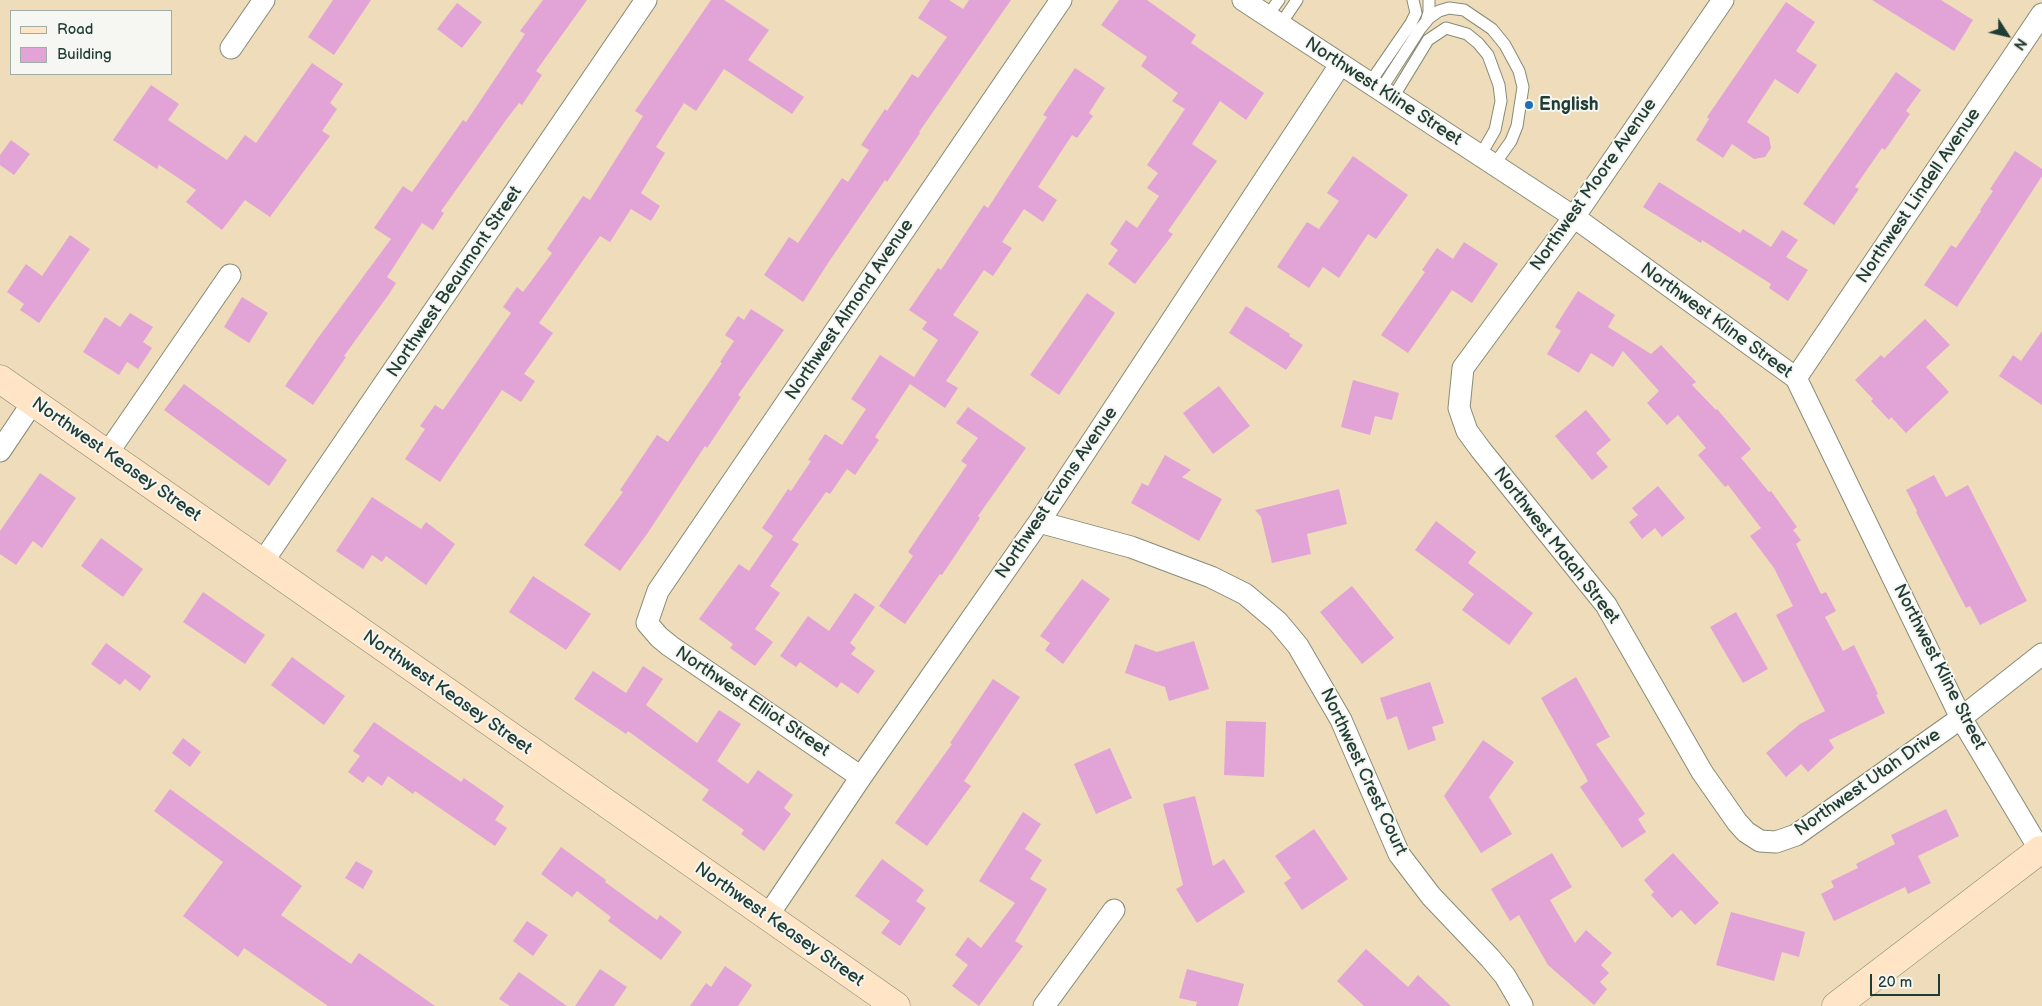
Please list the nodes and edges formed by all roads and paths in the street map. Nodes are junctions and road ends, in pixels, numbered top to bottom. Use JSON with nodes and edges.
{"nodes":[{"id":1,"x":264,"y":0,"type":"edge"},
{"id":2,"x":646,"y":0,"type":"edge"},
{"id":3,"x":1061,"y":0,"type":"edge"},
{"id":4,"x":1243,"y":0,"type":"edge"},
{"id":5,"x":1297,"y":0,"type":"edge"},
{"id":6,"x":1413,"y":0,"type":"edge"},
{"id":7,"x":1429,"y":0,"type":"edge"},
{"id":8,"x":1723,"y":0,"type":"edge"},
{"id":9,"x":1275,"y":14,"type":"edge"},
{"id":10,"x":2042,"y":14,"type":"edge"},
{"id":11,"x":1426,"y":22,"type":"junction"},
{"id":12,"x":231,"y":48,"type":"dead end"},
{"id":13,"x":1340,"y":65,"type":"junction"},
{"id":14,"x":1380,"y":91,"type":"junction"},
{"id":15,"x":1487,"y":161,"type":"junction"},
{"id":16,"x":1574,"y":217,"type":"junction"},
{"id":17,"x":230,"y":275,"type":"dead end"},
{"id":18,"x":1463,"y":368,"type":"joint"},
{"id":19,"x":1796,"y":378,"type":"junction"},
{"id":20,"x":0,"y":379,"type":"edge"},
{"id":21,"x":33,"y":402,"type":"junction"},
{"id":22,"x":0,"y":451,"type":"edge"},
{"id":23,"x":107,"y":454,"type":"junction"},
{"id":24,"x":1039,"y":522,"type":"junction"},
{"id":25,"x":262,"y":563,"type":"junction"},
{"id":26,"x":647,"y":623,"type":"joint"},
{"id":27,"x":2042,"y":654,"type":"edge"},
{"id":28,"x":1961,"y":718,"type":"junction"},
{"id":29,"x":861,"y":777,"type":"junction"},
{"id":30,"x":1760,"y":841,"type":"joint"},
{"id":31,"x":2041,"y":850,"type":"edge"},
{"id":32,"x":1114,"y":910,"type":"dead end"},
{"id":33,"x":767,"y":917,"type":"junction"},
{"id":34,"x":896,"y":1006,"type":"edge"},
{"id":35,"x":1044,"y":1006,"type":"edge"},
{"id":36,"x":1522,"y":1006,"type":"edge"},
{"id":37,"x":1836,"y":1006,"type":"edge"}],
"edges":[{"from":1,"to":12,"type":"street"},
{"from":2,"to":25,"type":"street","name":"Northwest Beaumont Street"},
{"from":3,"to":26,"type":"street","name":"Northwest Almond Avenue"},
{"from":4,"to":9,"type":"street","name":"Northwest Kline Street"},
{"from":5,"to":9,"type":"lane"},
{"from":6,"to":14,"type":"lane"},
{"from":7,"to":11,"type":"lane"},
{"from":8,"to":16,"type":"street","name":"Northwest Moore Avenue"},
{"from":9,"to":13,"type":"street","name":"Northwest Kline Street"},
{"from":10,"to":19,"type":"street","name":"Northwest Lindell Avenue"},
{"from":11,"to":14,"type":"lane"},
{"from":11,"to":15,"type":"lane"},
{"from":13,"to":14,"type":"street","name":"Northwest Kline Street"},
{"from":13,"to":24,"type":"street","name":"Northwest Evans Avenue"},
{"from":14,"to":15,"type":"street","name":"Northwest Kline Street"},
{"from":14,"to":15,"type":"lane"},
{"from":15,"to":16,"type":"street","name":"Northwest Kline Street"},
{"from":16,"to":18,"type":"street","name":"Northwest Moore Avenue"},
{"from":16,"to":19,"type":"street","name":"Northwest Kline Street"},
{"from":17,"to":23,"type":"street"},
{"from":18,"to":30,"type":"street","name":"Northwest Motah Street"},
{"from":19,"to":28,"type":"street","name":"Northwest Kline Street"},
{"from":20,"to":21,"type":"street","name":"Northwest Keasey Street"},
{"from":21,"to":22,"type":"street"},
{"from":21,"to":23,"type":"street","name":"Northwest Keasey Street"},
{"from":23,"to":25,"type":"street","name":"Northwest Keasey Street"},
{"from":24,"to":29,"type":"street","name":"Northwest Evans Avenue"},
{"from":24,"to":36,"type":"street","name":"Northwest Crest Court"},
{"from":25,"to":33,"type":"street","name":"Northwest Keasey Street"},
{"from":26,"to":29,"type":"street","name":"Northwest Elliot Street"},
{"from":27,"to":28,"type":"street","name":"Northwest Utah Drive"},
{"from":28,"to":30,"type":"street","name":"Northwest Utah Drive"},
{"from":28,"to":31,"type":"street","name":"Northwest Kline Street"},
{"from":29,"to":33,"type":"street","name":"Northwest Evans Avenue"},
{"from":31,"to":37,"type":"street"},
{"from":32,"to":35,"type":"street"},
{"from":33,"to":34,"type":"street","name":"Northwest Keasey Street"}]}
